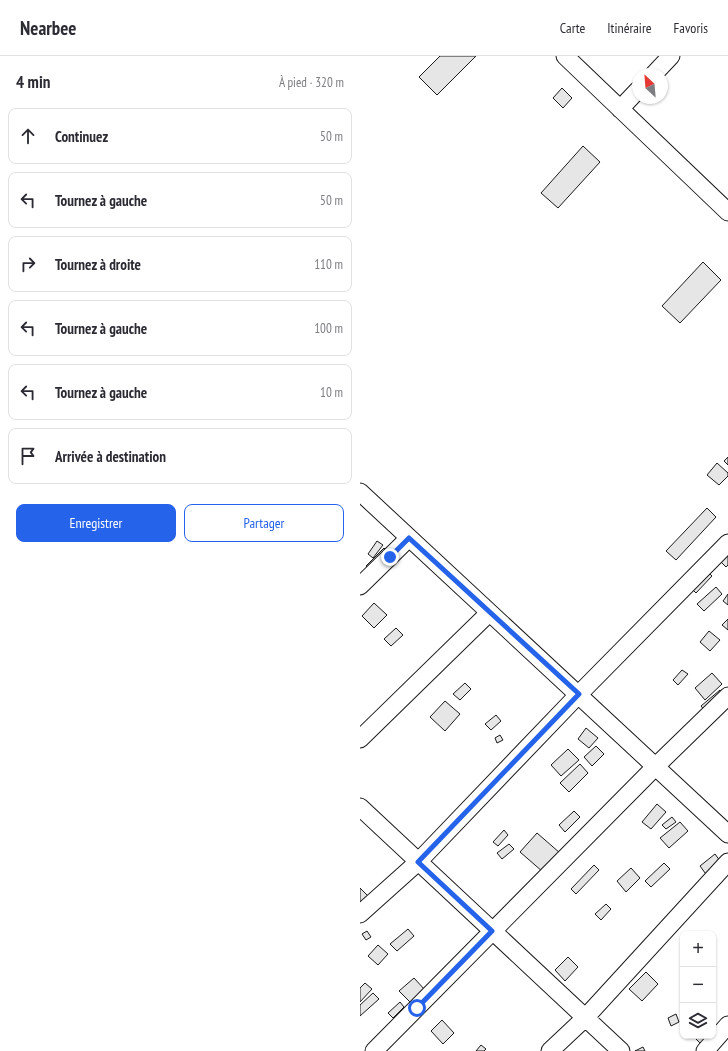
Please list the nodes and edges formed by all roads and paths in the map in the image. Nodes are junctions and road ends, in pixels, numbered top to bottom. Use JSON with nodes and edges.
{"nodes":[{"id":1,"x":565,"y":56,"type":"edge"},
{"id":2,"x":671,"y":56,"type":"edge"},
{"id":3,"x":660,"y":68,"type":"edge"},
{"id":4,"x":632,"y":96,"type":"edge"},
{"id":5,"x":620,"y":109,"type":"junction"},
{"id":6,"x":726,"y":205,"type":"edge"},
{"id":7,"x":360,"y":492,"type":"edge"},
{"id":8,"x":409,"y":538,"type":"junction"},
{"id":9,"x":728,"y":543,"type":"edge"},
{"id":10,"x":360,"y":586,"type":"edge"},
{"id":11,"x":489,"y":613,"type":"junction"},
{"id":12,"x":579,"y":694,"type":"junction"},
{"id":13,"x":728,"y":696,"type":"edge"},
{"id":14,"x":360,"y":739,"type":"edge"},
{"id":15,"x":655,"y":767,"type":"junction"},
{"id":16,"x":360,"y":807,"type":"edge"},
{"id":17,"x":728,"y":834,"type":"edge"},
{"id":18,"x":418,"y":862,"type":"junction"},
{"id":19,"x":728,"y":862,"type":"edge"},
{"id":20,"x":360,"y":914,"type":"edge"},
{"id":21,"x":492,"y":931,"type":"junction"},
{"id":22,"x":585,"y":1018,"type":"junction"},
{"id":23,"x":728,"y":1025,"type":"edge"},
{"id":24,"x":374,"y":1051,"type":"edge"},
{"id":25,"x":550,"y":1051,"type":"edge"},
{"id":26,"x":621,"y":1051,"type":"edge"},
{"id":27,"x":705,"y":1051,"type":"edge"}],
"edges":[{"from":1,"to":5,"type":"street"},
{"from":2,"to":3,"type":"street"},
{"from":4,"to":5,"type":"street"},
{"from":5,"to":6,"type":"street"},
{"from":7,"to":8,"type":"street"},
{"from":8,"to":10,"type":"street"},
{"from":8,"to":11,"type":"street"},
{"from":9,"to":12,"type":"street"},
{"from":11,"to":12,"type":"street"},
{"from":11,"to":14,"type":"street"},
{"from":12,"to":15,"type":"street"},
{"from":12,"to":18,"type":"street"},
{"from":13,"to":15,"type":"street"},
{"from":15,"to":17,"type":"street"},
{"from":15,"to":21,"type":"street"},
{"from":16,"to":18,"type":"street"},
{"from":18,"to":20,"type":"street"},
{"from":18,"to":21,"type":"street"},
{"from":19,"to":22,"type":"street"},
{"from":21,"to":22,"type":"street"},
{"from":21,"to":24,"type":"street"},
{"from":22,"to":25,"type":"street"},
{"from":22,"to":26,"type":"street"},
{"from":23,"to":27,"type":"street"}]}
